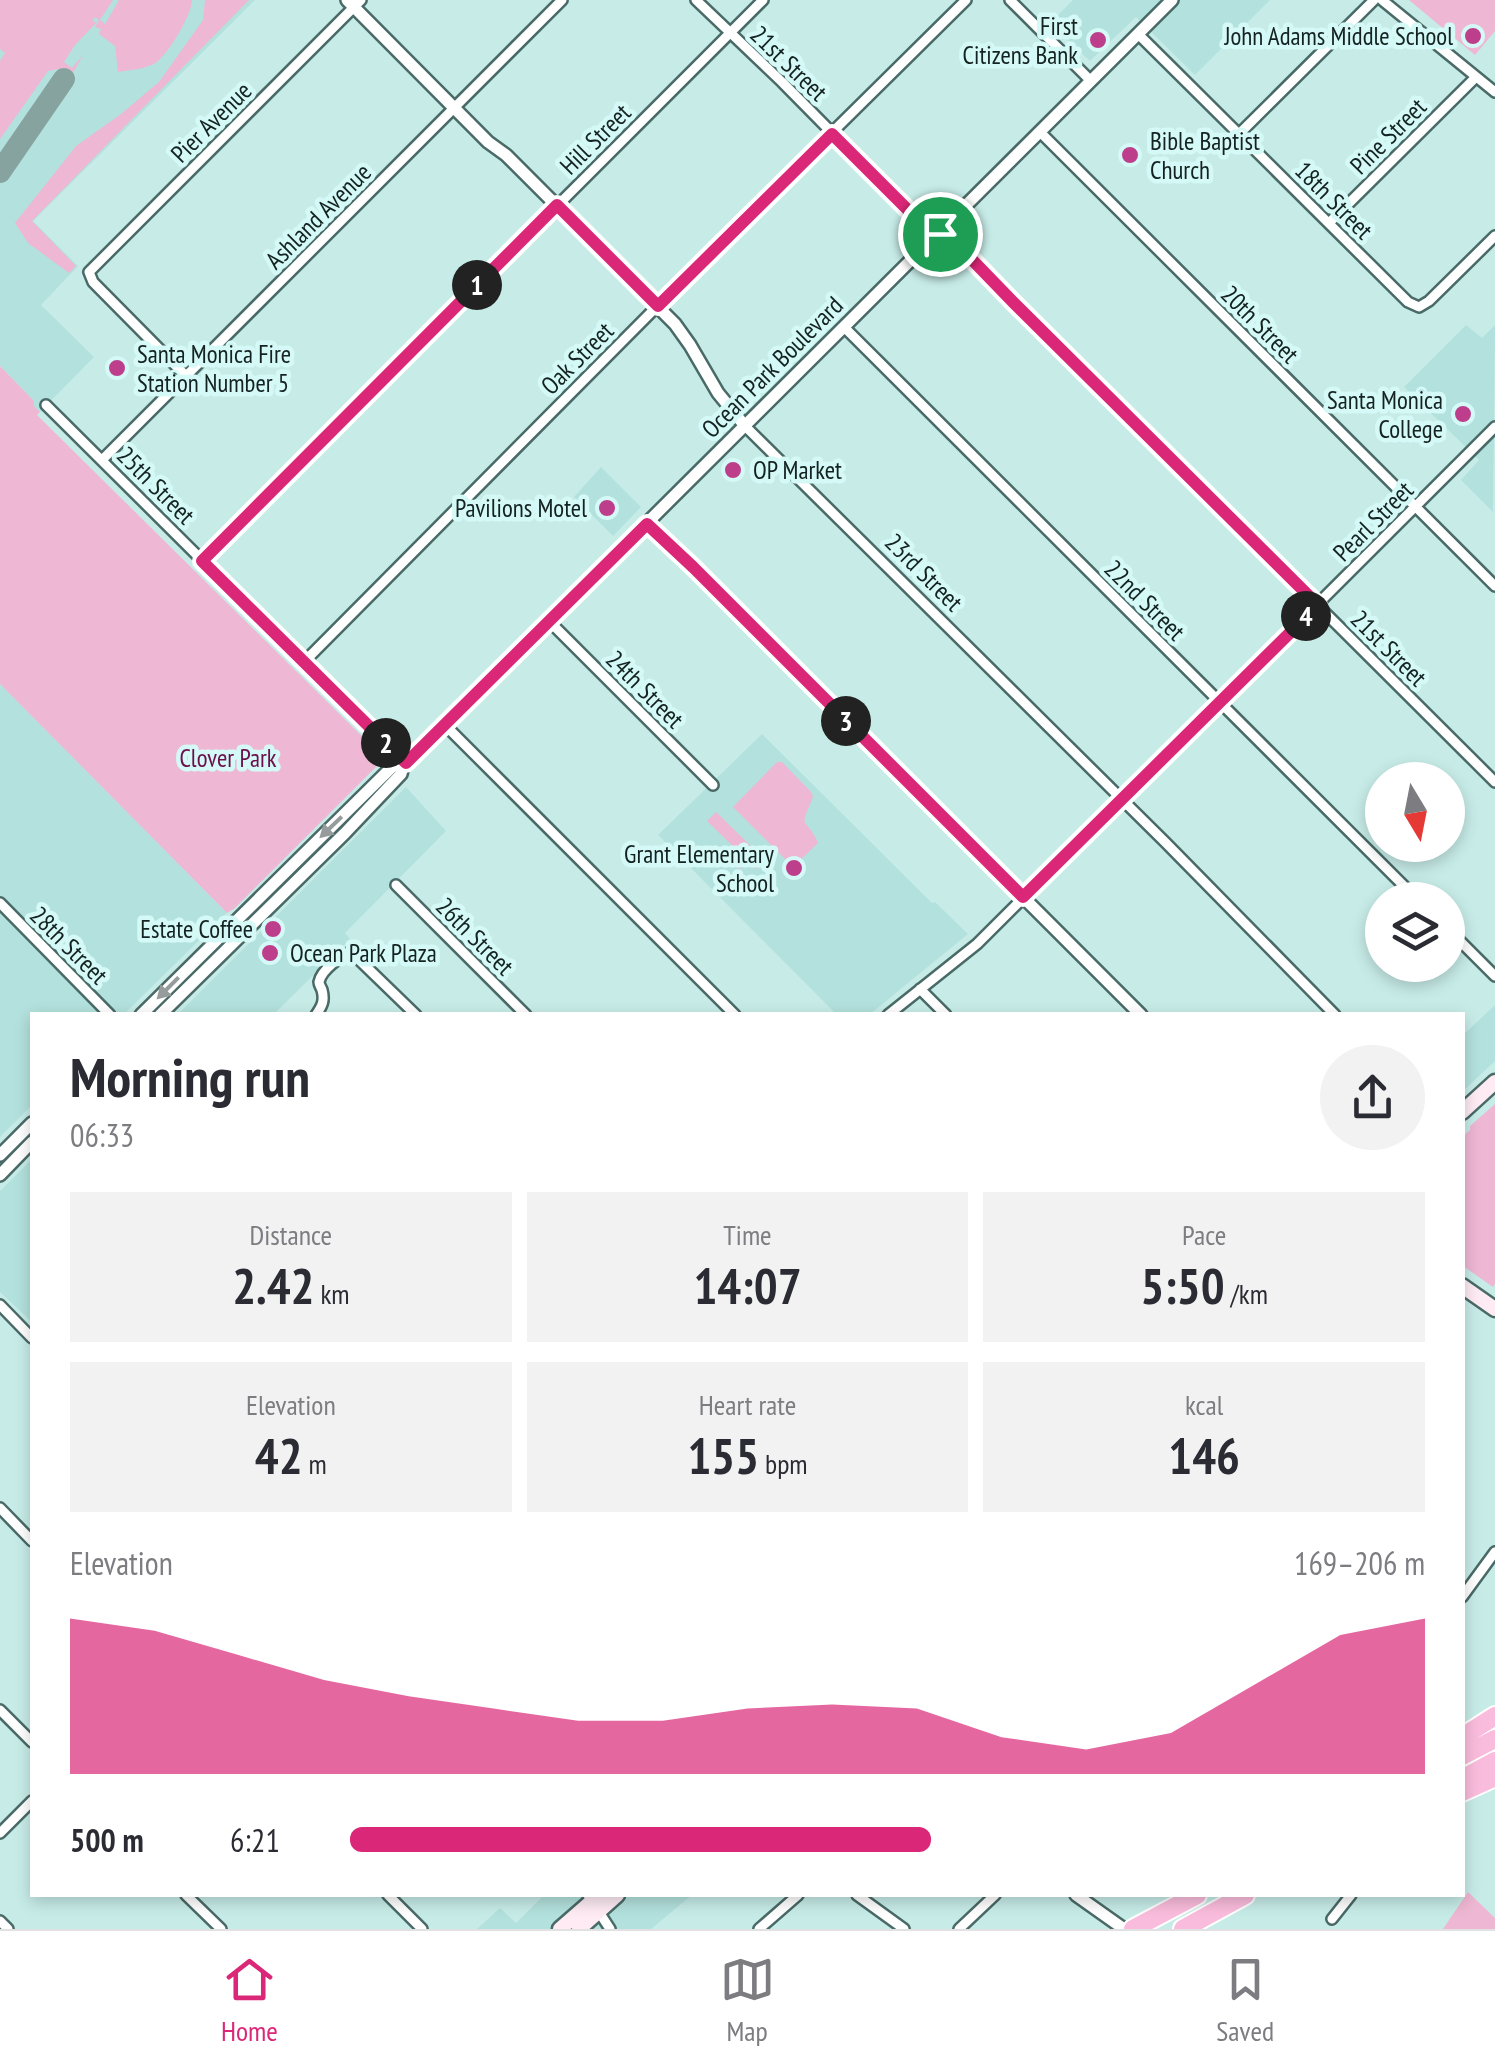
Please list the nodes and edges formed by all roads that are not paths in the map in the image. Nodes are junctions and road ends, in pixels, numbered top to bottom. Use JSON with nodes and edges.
{"nodes":[{"id":1,"x":562,"y":0,"type":"edge"},
{"id":2,"x":696,"y":0,"type":"edge"},
{"id":3,"x":763,"y":0,"type":"edge"},
{"id":4,"x":966,"y":0,"type":"edge"},
{"id":5,"x":1010,"y":0,"type":"edge"},
{"id":6,"x":1172,"y":0,"type":"edge"},
{"id":7,"x":1374,"y":0,"type":"edge"},
{"id":8,"x":1382,"y":0,"type":"edge"},
{"id":9,"x":355,"y":2,"type":"edge"},
{"id":10,"x":730,"y":33,"type":"junction"},
{"id":11,"x":1138,"y":34,"type":"junction"},
{"id":12,"x":1476,"y":77,"type":"junction"},
{"id":13,"x":1091,"y":81,"type":"junction"},
{"id":14,"x":1495,"y":92,"type":"edge"},
{"id":15,"x":457,"y":106,"type":"junction"},
{"id":16,"x":1040,"y":132,"type":"junction"},
{"id":17,"x":832,"y":134,"type":"junction"},
{"id":18,"x":1240,"y":134,"type":"junction"},
{"id":19,"x":557,"y":205,"type":"junction"},
{"id":20,"x":1329,"y":223,"type":"junction"},
{"id":21,"x":940,"y":234,"type":"junction"},
{"id":22,"x":1495,"y":236,"type":"edge"},
{"id":23,"x":658,"y":306,"type":"junction"},
{"id":24,"x":844,"y":327,"type":"junction"},
{"id":25,"x":186,"y":376,"type":"junction"},
{"id":26,"x":46,"y":405,"type":"dead end"},
{"id":27,"x":744,"y":426,"type":"junction"},
{"id":28,"x":1495,"y":426,"type":"edge"},
{"id":29,"x":102,"y":460,"type":"junction"},
{"id":30,"x":1415,"y":507,"type":"junction"},
{"id":31,"x":647,"y":524,"type":"junction"},
{"id":32,"x":202,"y":561,"type":"junction"},
{"id":33,"x":1495,"y":586,"type":"edge"},
{"id":34,"x":1318,"y":605,"type":"junction"},
{"id":35,"x":550,"y":622,"type":"junction"},
{"id":36,"x":304,"y":662,"type":"junction"},
{"id":37,"x":1220,"y":702,"type":"junction"},
{"id":38,"x":445,"y":726,"type":"junction"},
{"id":39,"x":405,"y":764,"type":"junction"},
{"id":40,"x":1495,"y":782,"type":"edge"},
{"id":41,"x":713,"y":785,"type":"dead end"},
{"id":42,"x":1121,"y":800,"type":"junction"},
{"id":43,"x":1400,"y":882,"type":"edge"},
{"id":44,"x":396,"y":885,"type":"dead end"},
{"id":45,"x":1023,"y":897,"type":"junction"},
{"id":46,"x":0,"y":903,"type":"edge"},
{"id":47,"x":1465,"y":946,"type":"edge"},
{"id":48,"x":1495,"y":976,"type":"edge"},
{"id":49,"x":920,"y":989,"type":"junction"},
{"id":50,"x":107,"y":1012,"type":"edge"},
{"id":51,"x":144,"y":1012,"type":"edge"},
{"id":52,"x":163,"y":1012,"type":"edge"},
{"id":53,"x":318,"y":1012,"type":"edge"},
{"id":54,"x":413,"y":1012,"type":"edge"},
{"id":55,"x":523,"y":1012,"type":"edge"},
{"id":56,"x":731,"y":1012,"type":"edge"},
{"id":57,"x":892,"y":1012,"type":"edge"},
{"id":58,"x":943,"y":1012,"type":"edge"},
{"id":59,"x":1138,"y":1012,"type":"edge"},
{"id":60,"x":1332,"y":1012,"type":"edge"},
{"id":61,"x":1495,"y":1082,"type":"edge"},
{"id":62,"x":1465,"y":1109,"type":"edge"},
{"id":63,"x":30,"y":1125,"type":"edge"},
{"id":64,"x":30,"y":1144,"type":"edge"},
{"id":65,"x":0,"y":1155,"type":"edge"},
{"id":66,"x":0,"y":1175,"type":"edge"},
{"id":67,"x":1465,"y":1288,"type":"edge"},
{"id":68,"x":0,"y":1306,"type":"edge"},
{"id":69,"x":1495,"y":1309,"type":"edge"},
{"id":70,"x":30,"y":1336,"type":"edge"},
{"id":71,"x":0,"y":1508,"type":"edge"},
{"id":72,"x":30,"y":1539,"type":"edge"},
{"id":73,"x":1495,"y":1552,"type":"edge"},
{"id":74,"x":1465,"y":1593,"type":"edge"},
{"id":75,"x":0,"y":1710,"type":"edge"},
{"id":76,"x":1495,"y":1716,"type":"edge"},
{"id":77,"x":1465,"y":1734,"type":"edge"},
{"id":78,"x":1495,"y":1739,"type":"edge"},
{"id":79,"x":30,"y":1740,"type":"edge"},
{"id":80,"x":1465,"y":1754,"type":"edge"},
{"id":81,"x":1495,"y":1762,"type":"edge"},
{"id":82,"x":1465,"y":1777,"type":"edge"},
{"id":83,"x":1495,"y":1777,"type":"edge"},
{"id":84,"x":1465,"y":1791,"type":"edge"},
{"id":85,"x":30,"y":1802,"type":"edge"},
{"id":86,"x":0,"y":1833,"type":"edge"},
{"id":87,"x":188,"y":1897,"type":"edge"},
{"id":88,"x":390,"y":1897,"type":"edge"},
{"id":89,"x":796,"y":1897,"type":"edge"},
{"id":90,"x":860,"y":1897,"type":"edge"},
{"id":91,"x":993,"y":1897,"type":"edge"},
{"id":92,"x":1079,"y":1897,"type":"edge"},
{"id":93,"x":1193,"y":1897,"type":"edge"},
{"id":94,"x":1242,"y":1897,"type":"edge"},
{"id":95,"x":1349,"y":1897,"type":"edge"},
{"id":96,"x":594,"y":1901,"type":"edge"},
{"id":97,"x":1332,"y":1920,"type":"dead end"},
{"id":98,"x":0,"y":1922,"type":"edge"},
{"id":99,"x":8,"y":1929,"type":"edge"},
{"id":100,"x":221,"y":1929,"type":"edge"},
{"id":101,"x":422,"y":1929,"type":"edge"},
{"id":102,"x":560,"y":1929,"type":"edge"},
{"id":103,"x":578,"y":1929,"type":"edge"},
{"id":104,"x":610,"y":1929,"type":"edge"},
{"id":105,"x":759,"y":1929,"type":"edge"},
{"id":106,"x":904,"y":1929,"type":"edge"},
{"id":107,"x":959,"y":1929,"type":"edge"},
{"id":108,"x":1124,"y":1929,"type":"edge"},
{"id":109,"x":1133,"y":1929,"type":"edge"},
{"id":110,"x":1183,"y":1929,"type":"edge"}],
"edges":[{"from":1,"to":15,"type":"street","name":"Ashland Avenue"},
{"from":2,"to":10,"type":"street","name":"21st Street"},
{"from":3,"to":10,"type":"street","name":"Hill Street"},
{"from":4,"to":17,"type":"street","name":"Oak Street"},
{"from":5,"to":13,"type":"street"},
{"from":6,"to":11,"type":"street","name":"Ocean Park Boulevard"},
{"from":7,"to":18,"type":"street"},
{"from":8,"to":12,"type":"street"},
{"from":9,"to":15,"type":"street","name":"23rd Street"},
{"from":9,"to":25,"type":"street","name":"Pier Avenue"},
{"from":10,"to":17,"type":"street","name":"21st Street"},
{"from":10,"to":19,"type":"street","name":"Hill Street"},
{"from":11,"to":13,"type":"street","name":"Ocean Park Boulevard"},
{"from":11,"to":18,"type":"street","name":"18th Street"},
{"from":12,"to":14,"type":"street"},
{"from":12,"to":20,"type":"street","name":"Pine Street"},
{"from":13,"to":16,"type":"street","name":"Ocean Park Boulevard"},
{"from":15,"to":19,"type":"street","name":"23rd Street"},
{"from":15,"to":25,"type":"street","name":"Ashland Avenue"},
{"from":16,"to":21,"type":"street","name":"Ocean Park Boulevard"},
{"from":16,"to":30,"type":"street","name":"20th Street"},
{"from":17,"to":21,"type":"street","name":"21st Street"},
{"from":17,"to":23,"type":"street","name":"Oak Street"},
{"from":18,"to":20,"type":"street","name":"18th Street"},
{"from":19,"to":23,"type":"street","name":"23rd Street"},
{"from":19,"to":32,"type":"street","name":"Hill Street"},
{"from":20,"to":22,"type":"street","name":"18th Street"},
{"from":21,"to":24,"type":"street","name":"Ocean Park Boulevard"},
{"from":21,"to":34,"type":"street","name":"21st Street"},
{"from":23,"to":27,"type":"street","name":"23rd Street"},
{"from":23,"to":36,"type":"street","name":"Oak Street"},
{"from":24,"to":27,"type":"street","name":"Ocean Park Boulevard"},
{"from":24,"to":37,"type":"street","name":"22nd Street"},
{"from":25,"to":29,"type":"street","name":"Ashland Avenue"},
{"from":26,"to":29,"type":"street","name":"25th Street"},
{"from":27,"to":31,"type":"street","name":"Ocean Park Boulevard"},
{"from":27,"to":42,"type":"street","name":"23rd Street"},
{"from":28,"to":30,"type":"street","name":"Pearl Street"},
{"from":29,"to":32,"type":"street","name":"25th Street"},
{"from":30,"to":33,"type":"street","name":"20th Street"},
{"from":30,"to":34,"type":"street","name":"Pearl Street"},
{"from":31,"to":35,"type":"street","name":"Ocean Park Boulevard"},
{"from":31,"to":45,"type":"street"},
{"from":32,"to":36,"type":"street","name":"25th Street"},
{"from":34,"to":37,"type":"street","name":"Pearl Street"},
{"from":34,"to":40,"type":"street","name":"21st Street"},
{"from":35,"to":38,"type":"street","name":"Ocean Park Boulevard"},
{"from":35,"to":41,"type":"street","name":"24th Street"},
{"from":36,"to":39,"type":"street","name":"25th Street"},
{"from":37,"to":42,"type":"street","name":"Pearl Street"},
{"from":37,"to":43,"type":"street","name":"22nd Street"},
{"from":38,"to":39,"type":"street","name":"Ocean Park Boulevard"},
{"from":38,"to":56,"type":"street"},
{"from":39,"to":51,"type":"street","name":"Ocean Park Boulevard","one_way":true},
{"from":39,"to":52,"type":"street","name":"Ocean Park Boulevard"},
{"from":42,"to":45,"type":"street","name":"Pearl Street"},
{"from":42,"to":60,"type":"street","name":"23rd Street"},
{"from":44,"to":55,"type":"street","name":"26th Street"},
{"from":45,"to":49,"type":"street","name":"Pearl Street"},
{"from":45,"to":59,"type":"street"},
{"from":46,"to":50,"type":"street","name":"28th Street"},
{"from":47,"to":48,"type":"street"},
{"from":49,"to":57,"type":"street","name":"Pearl Street"},
{"from":49,"to":58,"type":"street"},
{"from":53,"to":54,"type":"street"},
{"from":61,"to":62,"type":"main road"},
{"from":63,"to":65,"type":"street"},
{"from":64,"to":66,"type":"street"},
{"from":67,"to":69,"type":"main road"},
{"from":68,"to":70,"type":"street"},
{"from":71,"to":72,"type":"street"},
{"from":73,"to":74,"type":"street"},
{"from":75,"to":79,"type":"street"},
{"from":76,"to":77,"type":"highway"},
{"from":78,"to":80,"type":"highway"},
{"from":81,"to":82,"type":"highway"},
{"from":83,"to":84,"type":"highway"},
{"from":85,"to":86,"type":"street"},
{"from":87,"to":100,"type":"street"},
{"from":88,"to":101,"type":"street"},
{"from":89,"to":105,"type":"street"},
{"from":90,"to":106,"type":"street"},
{"from":91,"to":107,"type":"street"},
{"from":92,"to":108,"type":"street"},
{"from":93,"to":109,"type":"highway"},
{"from":94,"to":110,"type":"highway"},
{"from":95,"to":97,"type":"street"},
{"from":96,"to":102,"type":"main road"},
{"from":96,"to":103,"type":"main road"},
{"from":96,"to":104,"type":"street"},
{"from":98,"to":99,"type":"street"}]}
